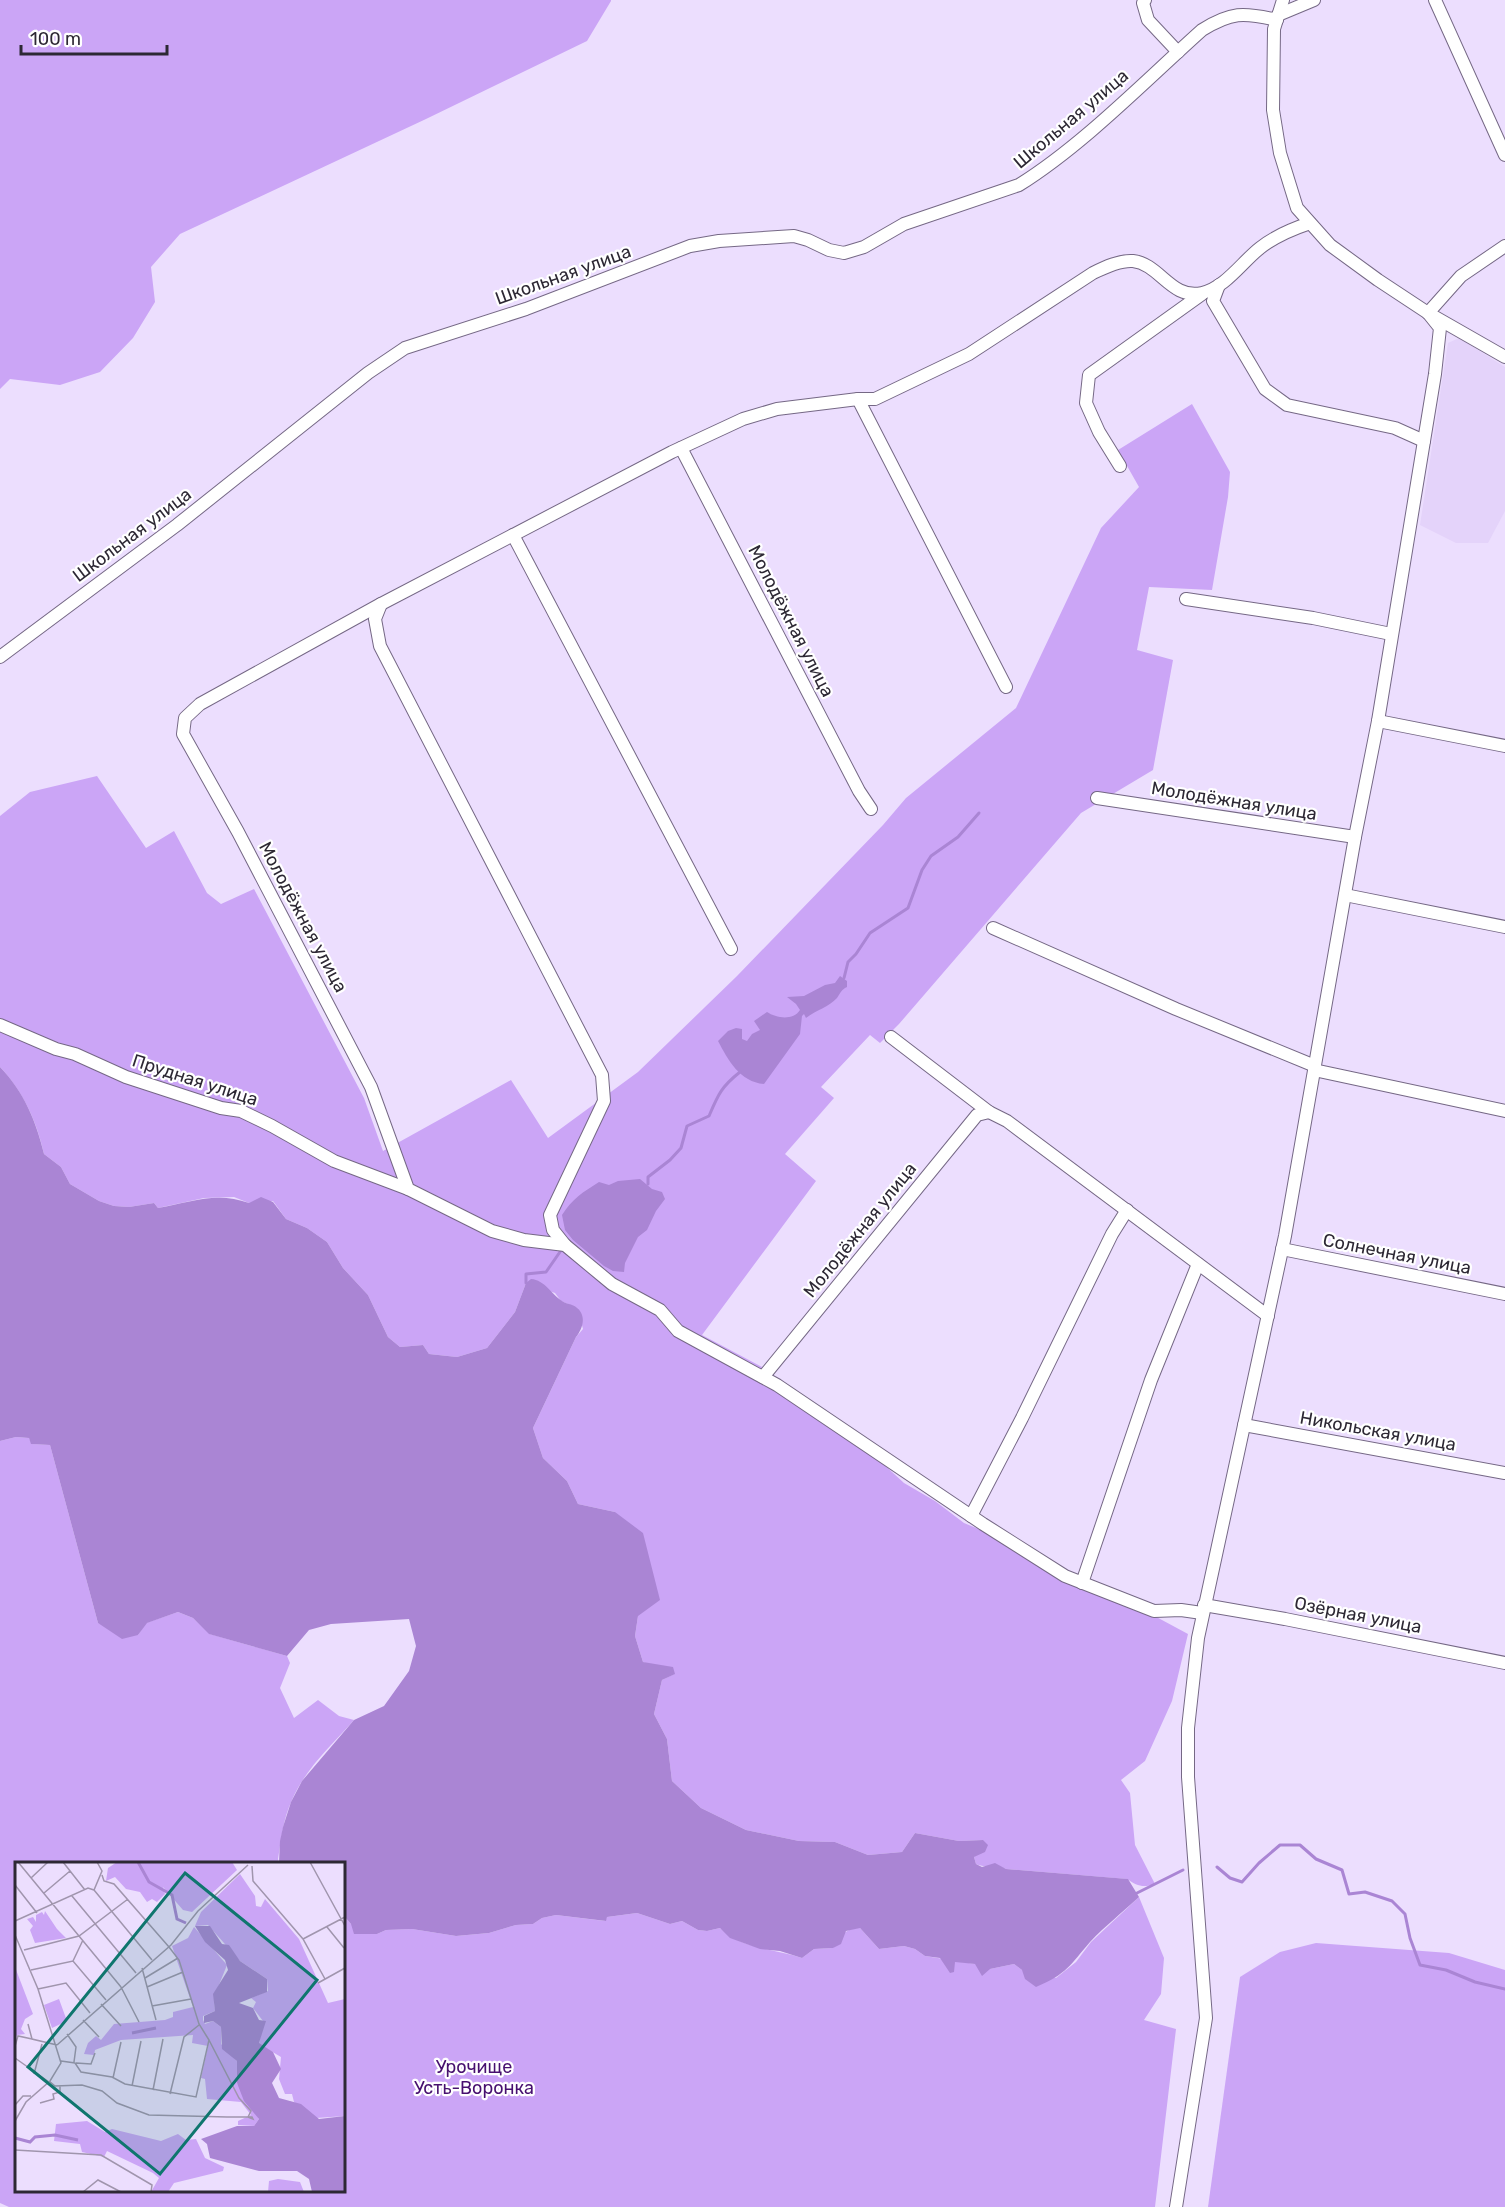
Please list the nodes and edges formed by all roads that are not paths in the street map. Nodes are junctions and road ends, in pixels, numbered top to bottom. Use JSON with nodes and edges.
{"nodes":[{"id":1,"x":1145,"y":0,"type":"edge"},
{"id":2,"x":1283,"y":0,"type":"edge"},
{"id":3,"x":1314,"y":0,"type":"edge"},
{"id":4,"x":1435,"y":0,"type":"edge"},
{"id":5,"x":1278,"y":17,"type":"junction"},
{"id":6,"x":1178,"y":51,"type":"junction"},
{"id":7,"x":1505,"y":155,"type":"edge"},
{"id":8,"x":1310,"y":223,"type":"junction"},
{"id":9,"x":1505,"y":246,"type":"edge"},
{"id":10,"x":1219,"y":285,"type":"junction"},
{"id":11,"x":1203,"y":293,"type":"junction"},
{"id":12,"x":1428,"y":312,"type":"junction"},
{"id":13,"x":1505,"y":357,"type":"edge"},
{"id":14,"x":858,"y":399,"type":"junction"},
{"id":15,"x":1424,"y":441,"type":"junction"},
{"id":16,"x":681,"y":448,"type":"junction"},
{"id":17,"x":1120,"y":466,"type":"dead end"},
{"id":18,"x":513,"y":536,"type":"junction"},
{"id":19,"x":1186,"y":599,"type":"dead end"},
{"id":20,"x":381,"y":604,"type":"junction"},
{"id":21,"x":1391,"y":634,"type":"junction"},
{"id":22,"x":0,"y":657,"type":"edge"},
{"id":23,"x":1006,"y":687,"type":"dead end"},
{"id":24,"x":1378,"y":721,"type":"junction"},
{"id":25,"x":1505,"y":747,"type":"edge"},
{"id":26,"x":1097,"y":798,"type":"dead end"},
{"id":27,"x":871,"y":809,"type":"dead end"},
{"id":28,"x":1355,"y":837,"type":"junction"},
{"id":29,"x":1345,"y":895,"type":"junction"},
{"id":30,"x":1505,"y":927,"type":"edge"},
{"id":31,"x":993,"y":928,"type":"dead end"},
{"id":32,"x":731,"y":949,"type":"dead end"},
{"id":33,"x":0,"y":1025,"type":"edge"},
{"id":34,"x":891,"y":1036,"type":"dead end"},
{"id":35,"x":1315,"y":1068,"type":"junction"},
{"id":36,"x":989,"y":1112,"type":"junction"},
{"id":37,"x":1505,"y":1112,"type":"edge"},
{"id":38,"x":408,"y":1190,"type":"junction"},
{"id":39,"x":1127,"y":1210,"type":"junction"},
{"id":40,"x":565,"y":1245,"type":"junction"},
{"id":41,"x":1282,"y":1250,"type":"junction"},
{"id":42,"x":1198,"y":1264,"type":"junction"},
{"id":43,"x":1505,"y":1294,"type":"edge"},
{"id":44,"x":1268,"y":1316,"type":"junction"},
{"id":45,"x":763,"y":1377,"type":"junction"},
{"id":46,"x":1244,"y":1425,"type":"junction"},
{"id":47,"x":1505,"y":1473,"type":"edge"},
{"id":48,"x":971,"y":1516,"type":"junction"},
{"id":49,"x":1082,"y":1583,"type":"junction"},
{"id":50,"x":1203,"y":1609,"type":"junction"},
{"id":51,"x":1505,"y":1663,"type":"edge"},
{"id":52,"x":1176,"y":2207,"type":"edge"}],
"edges":[{"from":1,"to":6,"type":"street"},
{"from":2,"to":5,"type":"street"},
{"from":3,"to":5,"type":"street"},
{"from":4,"to":7,"type":"street"},
{"from":5,"to":6,"type":"street","name":"Школьная улица"},
{"from":5,"to":8,"type":"street"},
{"from":6,"to":22,"type":"street","name":"Школьная улица"},
{"from":8,"to":10,"type":"street"},
{"from":8,"to":12,"type":"street"},
{"from":9,"to":12,"type":"street"},
{"from":10,"to":11,"type":"street"},
{"from":10,"to":15,"type":"street"},
{"from":11,"to":14,"type":"street","name":"Молодёжная улица"},
{"from":11,"to":17,"type":"street"},
{"from":12,"to":13,"type":"street"},
{"from":12,"to":15,"type":"street"},
{"from":14,"to":16,"type":"street","name":"Молодёжная улица"},
{"from":14,"to":23,"type":"street"},
{"from":15,"to":21,"type":"street"},
{"from":16,"to":18,"type":"street","name":"Молодёжная улица"},
{"from":16,"to":27,"type":"street","name":"Молодёжная улица"},
{"from":18,"to":20,"type":"street","name":"Молодёжная улица"},
{"from":18,"to":32,"type":"street"},
{"from":19,"to":21,"type":"street"},
{"from":20,"to":38,"type":"street","name":"Молодёжная улица"},
{"from":20,"to":40,"type":"street"},
{"from":21,"to":24,"type":"street"},
{"from":24,"to":25,"type":"street"},
{"from":24,"to":28,"type":"street"},
{"from":26,"to":28,"type":"street","name":"Молодёжная улица"},
{"from":28,"to":29,"type":"street"},
{"from":29,"to":30,"type":"street"},
{"from":29,"to":35,"type":"street"},
{"from":31,"to":35,"type":"street"},
{"from":33,"to":38,"type":"street","name":"Прудная улица"},
{"from":34,"to":36,"type":"street"},
{"from":35,"to":37,"type":"street"},
{"from":35,"to":41,"type":"street"},
{"from":36,"to":39,"type":"street"},
{"from":36,"to":45,"type":"street","name":"Молодёжная улица"},
{"from":38,"to":40,"type":"street"},
{"from":39,"to":42,"type":"street"},
{"from":39,"to":48,"type":"street"},
{"from":40,"to":45,"type":"street"},
{"from":41,"to":43,"type":"street","name":"Солнечная улица"},
{"from":41,"to":44,"type":"street"},
{"from":42,"to":44,"type":"street"},
{"from":42,"to":49,"type":"street"},
{"from":44,"to":46,"type":"street"},
{"from":45,"to":48,"type":"street"},
{"from":46,"to":47,"type":"street","name":"Никольская улица"},
{"from":46,"to":50,"type":"street"},
{"from":48,"to":49,"type":"street"},
{"from":49,"to":50,"type":"street","name":"Озёрная улица"},
{"from":50,"to":51,"type":"street","name":"Озёрная улица"},
{"from":50,"to":52,"type":"street"}]}
